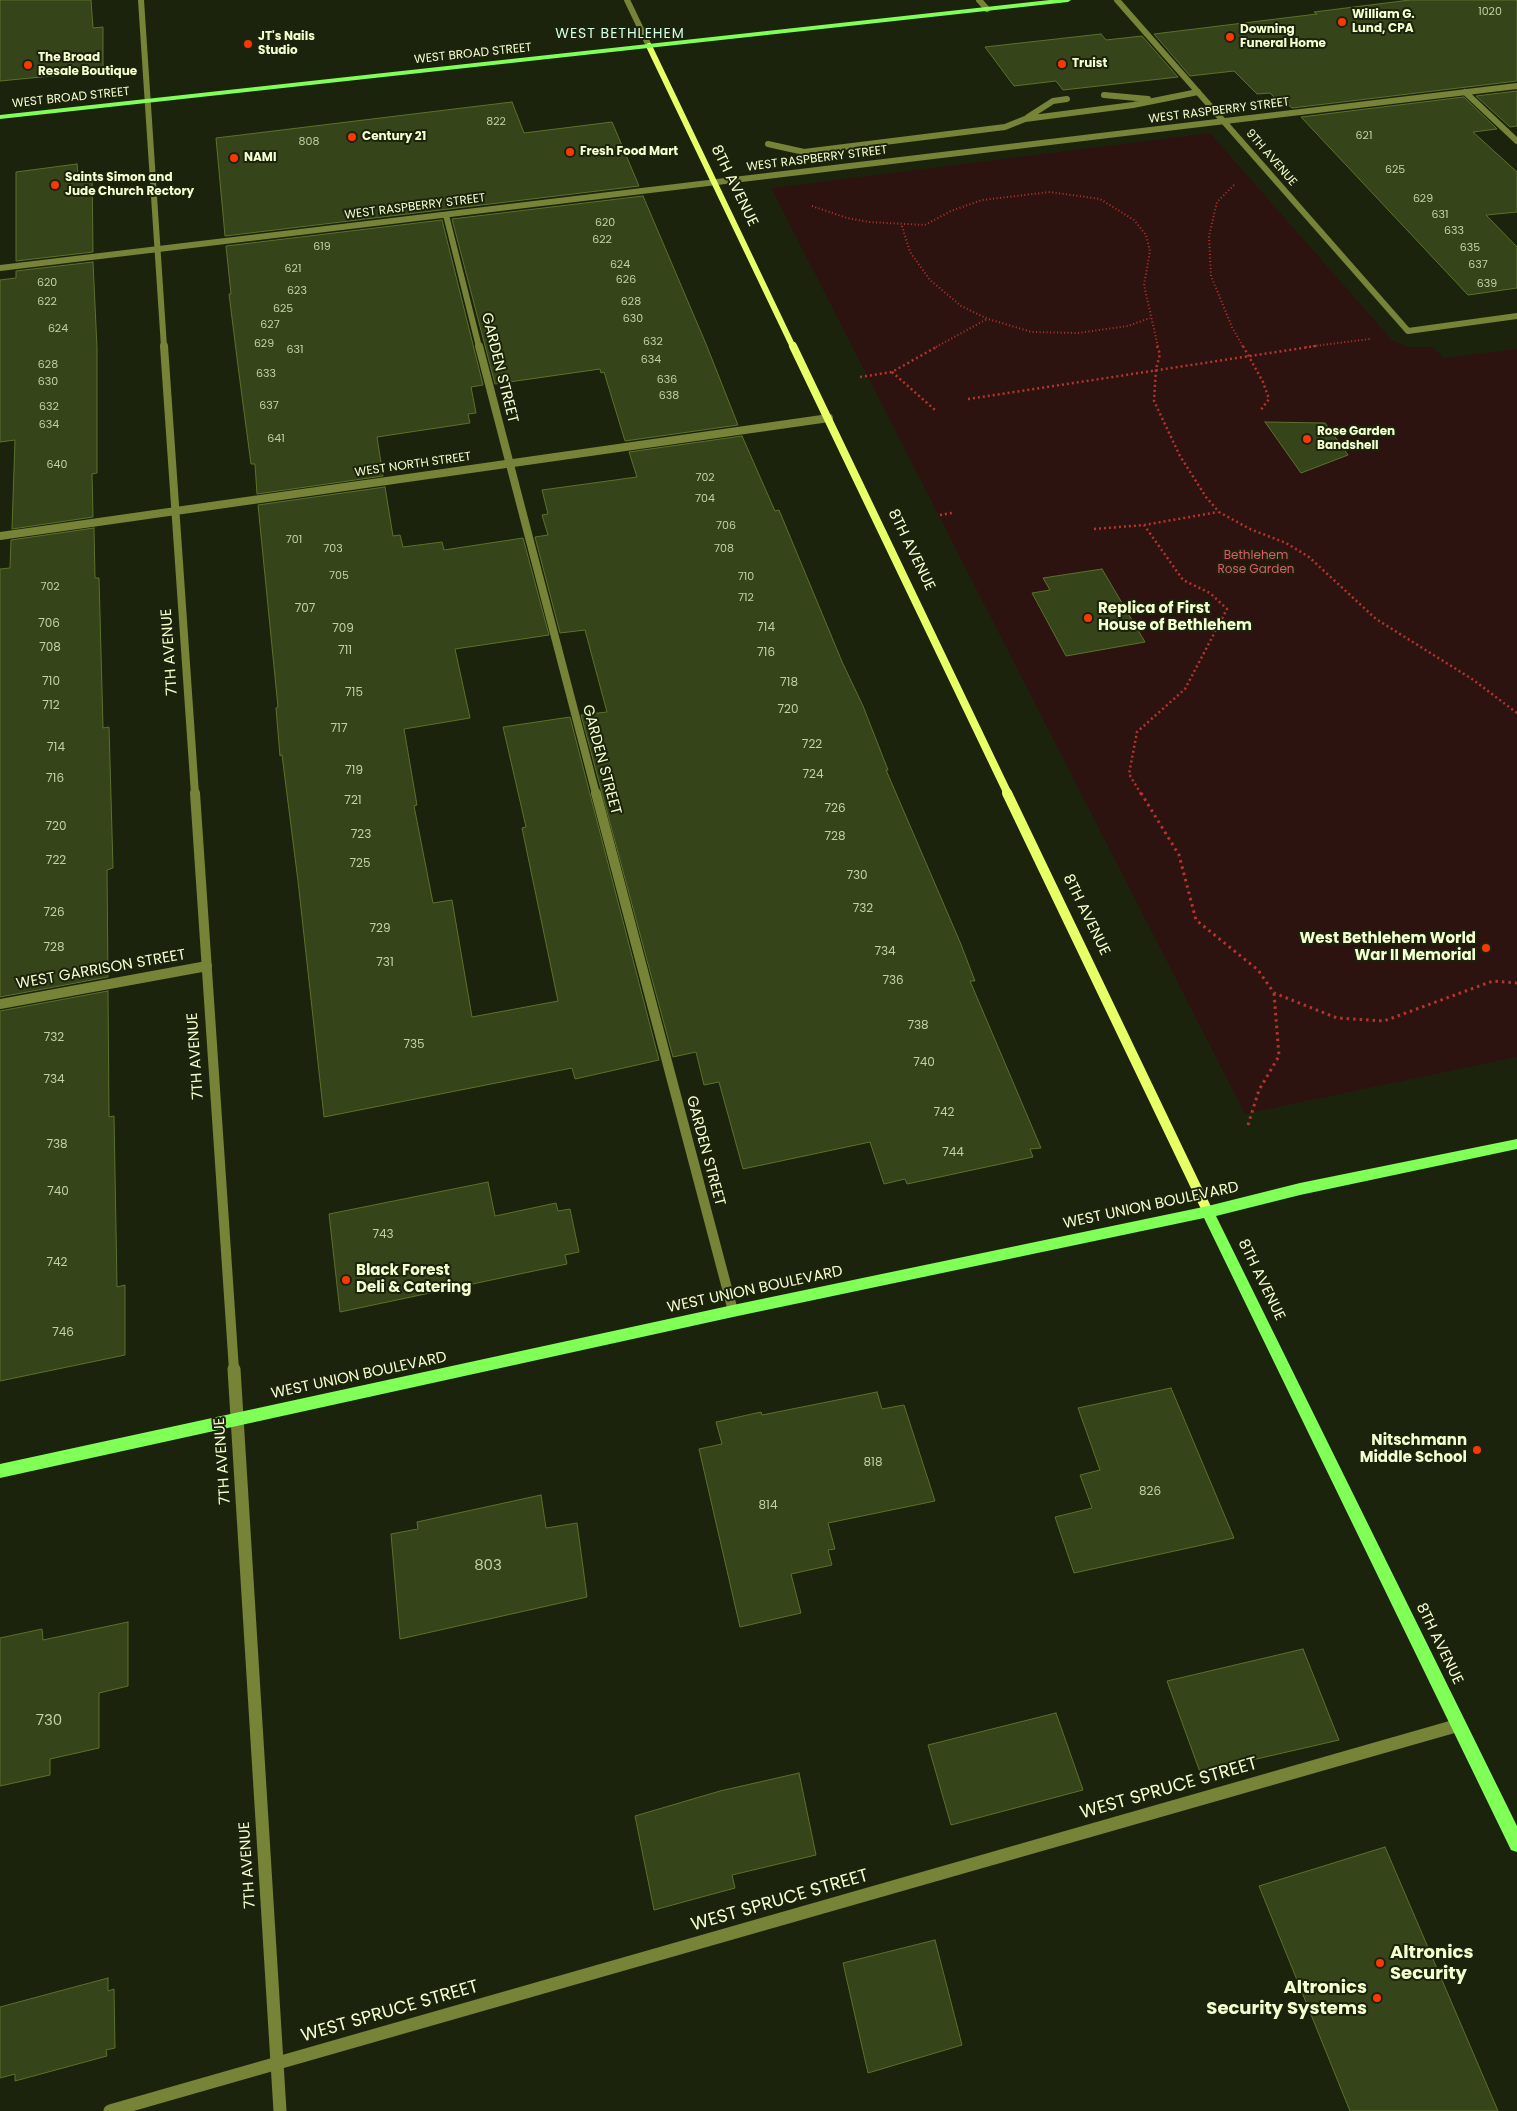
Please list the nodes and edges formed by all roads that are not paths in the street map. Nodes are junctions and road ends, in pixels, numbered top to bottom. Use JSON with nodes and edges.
{"nodes":[{"id":1,"x":141,"y":0,"type":"edge"},
{"id":2,"x":627,"y":0,"type":"edge"},
{"id":3,"x":979,"y":0,"type":"edge"},
{"id":4,"x":1068,"y":0,"type":"edge"},
{"id":5,"x":1117,"y":0,"type":"edge"},
{"id":6,"x":987,"y":9,"type":"junction"},
{"id":7,"x":649,"y":46,"type":"junction"},
{"id":8,"x":1517,"y":86,"type":"edge"},
{"id":9,"x":1198,"y":92,"type":"junction"},
{"id":10,"x":1465,"y":92,"type":"junction"},
{"id":11,"x":1104,"y":95,"type":"dead end"},
{"id":12,"x":1067,"y":99,"type":"dead end"},
{"id":13,"x":1160,"y":100,"type":"junction"},
{"id":14,"x":150,"y":101,"type":"junction"},
{"id":15,"x":0,"y":117,"type":"edge"},
{"id":16,"x":1025,"y":119,"type":"junction"},
{"id":17,"x":1224,"y":122,"type":"junction"},
{"id":18,"x":1517,"y":141,"type":"edge"},
{"id":19,"x":768,"y":144,"type":"dead end"},
{"id":20,"x":712,"y":183,"type":"junction"},
{"id":21,"x":446,"y":214,"type":"junction"},
{"id":22,"x":158,"y":250,"type":"junction"},
{"id":23,"x":0,"y":268,"type":"edge"},
{"id":24,"x":1517,"y":316,"type":"edge"},
{"id":25,"x":829,"y":418,"type":"junction"},
{"id":26,"x":508,"y":462,"type":"junction"},
{"id":27,"x":177,"y":510,"type":"junction"},
{"id":28,"x":0,"y":536,"type":"edge"},
{"id":29,"x":207,"y":966,"type":"junction"},
{"id":30,"x":0,"y":1004,"type":"edge"},
{"id":31,"x":1517,"y":1144,"type":"edge"},
{"id":32,"x":1208,"y":1212,"type":"junction"},
{"id":33,"x":733,"y":1311,"type":"junction"},
{"id":34,"x":237,"y":1419,"type":"junction"},
{"id":35,"x":0,"y":1471,"type":"edge"},
{"id":36,"x":1459,"y":1725,"type":"junction"},
{"id":37,"x":1517,"y":1844,"type":"edge"},
{"id":38,"x":277,"y":2064,"type":"junction"},
{"id":39,"x":110,"y":2111,"type":"edge"},
{"id":40,"x":280,"y":2111,"type":"edge"}],
"edges":[{"from":1,"to":14,"type":"street","name":"7TH AVENUE"},
{"from":2,"to":7,"type":"street","name":"8TH AVENUE"},
{"from":3,"to":6,"type":"street"},
{"from":4,"to":6,"type":"main road","name":"WEST BROAD STREET"},
{"from":5,"to":9,"type":"street","name":"9TH AVENUE"},
{"from":6,"to":7,"type":"main road","name":"WEST BROAD STREET"},
{"from":7,"to":14,"type":"main road","name":"WEST BROAD STREET"},
{"from":7,"to":20,"type":"main road","name":"8TH AVENUE"},
{"from":8,"to":10,"type":"street","name":"WEST RASPBERRY STREET"},
{"from":9,"to":13,"type":"street"},
{"from":9,"to":17,"type":"street","name":"9TH AVENUE"},
{"from":10,"to":17,"type":"street","name":"WEST RASPBERRY STREET"},
{"from":10,"to":18,"type":"street"},
{"from":11,"to":13,"type":"street"},
{"from":12,"to":16,"type":"street"},
{"from":13,"to":16,"type":"street"},
{"from":14,"to":15,"type":"main road","name":"WEST BROAD STREET"},
{"from":14,"to":22,"type":"street","name":"7TH AVENUE"},
{"from":16,"to":19,"type":"street"},
{"from":17,"to":20,"type":"street","name":"WEST RASPBERRY STREET"},
{"from":17,"to":24,"type":"street","name":"9TH AVENUE"},
{"from":20,"to":21,"type":"street","name":"WEST RASPBERRY STREET"},
{"from":20,"to":25,"type":"main road","name":"8TH AVENUE"},
{"from":21,"to":22,"type":"street","name":"WEST RASPBERRY STREET"},
{"from":21,"to":26,"type":"street","name":"GARDEN STREET"},
{"from":22,"to":23,"type":"street","name":"WEST RASPBERRY STREET"},
{"from":22,"to":27,"type":"street","name":"7TH AVENUE"},
{"from":25,"to":26,"type":"street","name":"WEST NORTH STREET"},
{"from":25,"to":32,"type":"main road","name":"8TH AVENUE"},
{"from":26,"to":27,"type":"street","name":"WEST NORTH STREET"},
{"from":26,"to":33,"type":"street","name":"GARDEN STREET"},
{"from":27,"to":28,"type":"street","name":"WEST NORTH STREET"},
{"from":27,"to":29,"type":"street","name":"7TH AVENUE"},
{"from":29,"to":30,"type":"street","name":"WEST GARRISON STREET"},
{"from":29,"to":34,"type":"street","name":"7TH AVENUE"},
{"from":31,"to":32,"type":"main road","name":"WEST UNION BOULEVARD"},
{"from":32,"to":33,"type":"main road","name":"WEST UNION BOULEVARD"},
{"from":32,"to":36,"type":"main road","name":"8TH AVENUE"},
{"from":33,"to":34,"type":"main road","name":"WEST UNION BOULEVARD"},
{"from":34,"to":35,"type":"main road","name":"WEST UNION BOULEVARD"},
{"from":34,"to":38,"type":"street","name":"7TH AVENUE"},
{"from":36,"to":37,"type":"main road","name":"8TH AVENUE"},
{"from":36,"to":38,"type":"street","name":"WEST SPRUCE STREET"},
{"from":38,"to":39,"type":"street","name":"WEST SPRUCE STREET"},
{"from":38,"to":40,"type":"street","name":"7TH AVENUE"}]}
